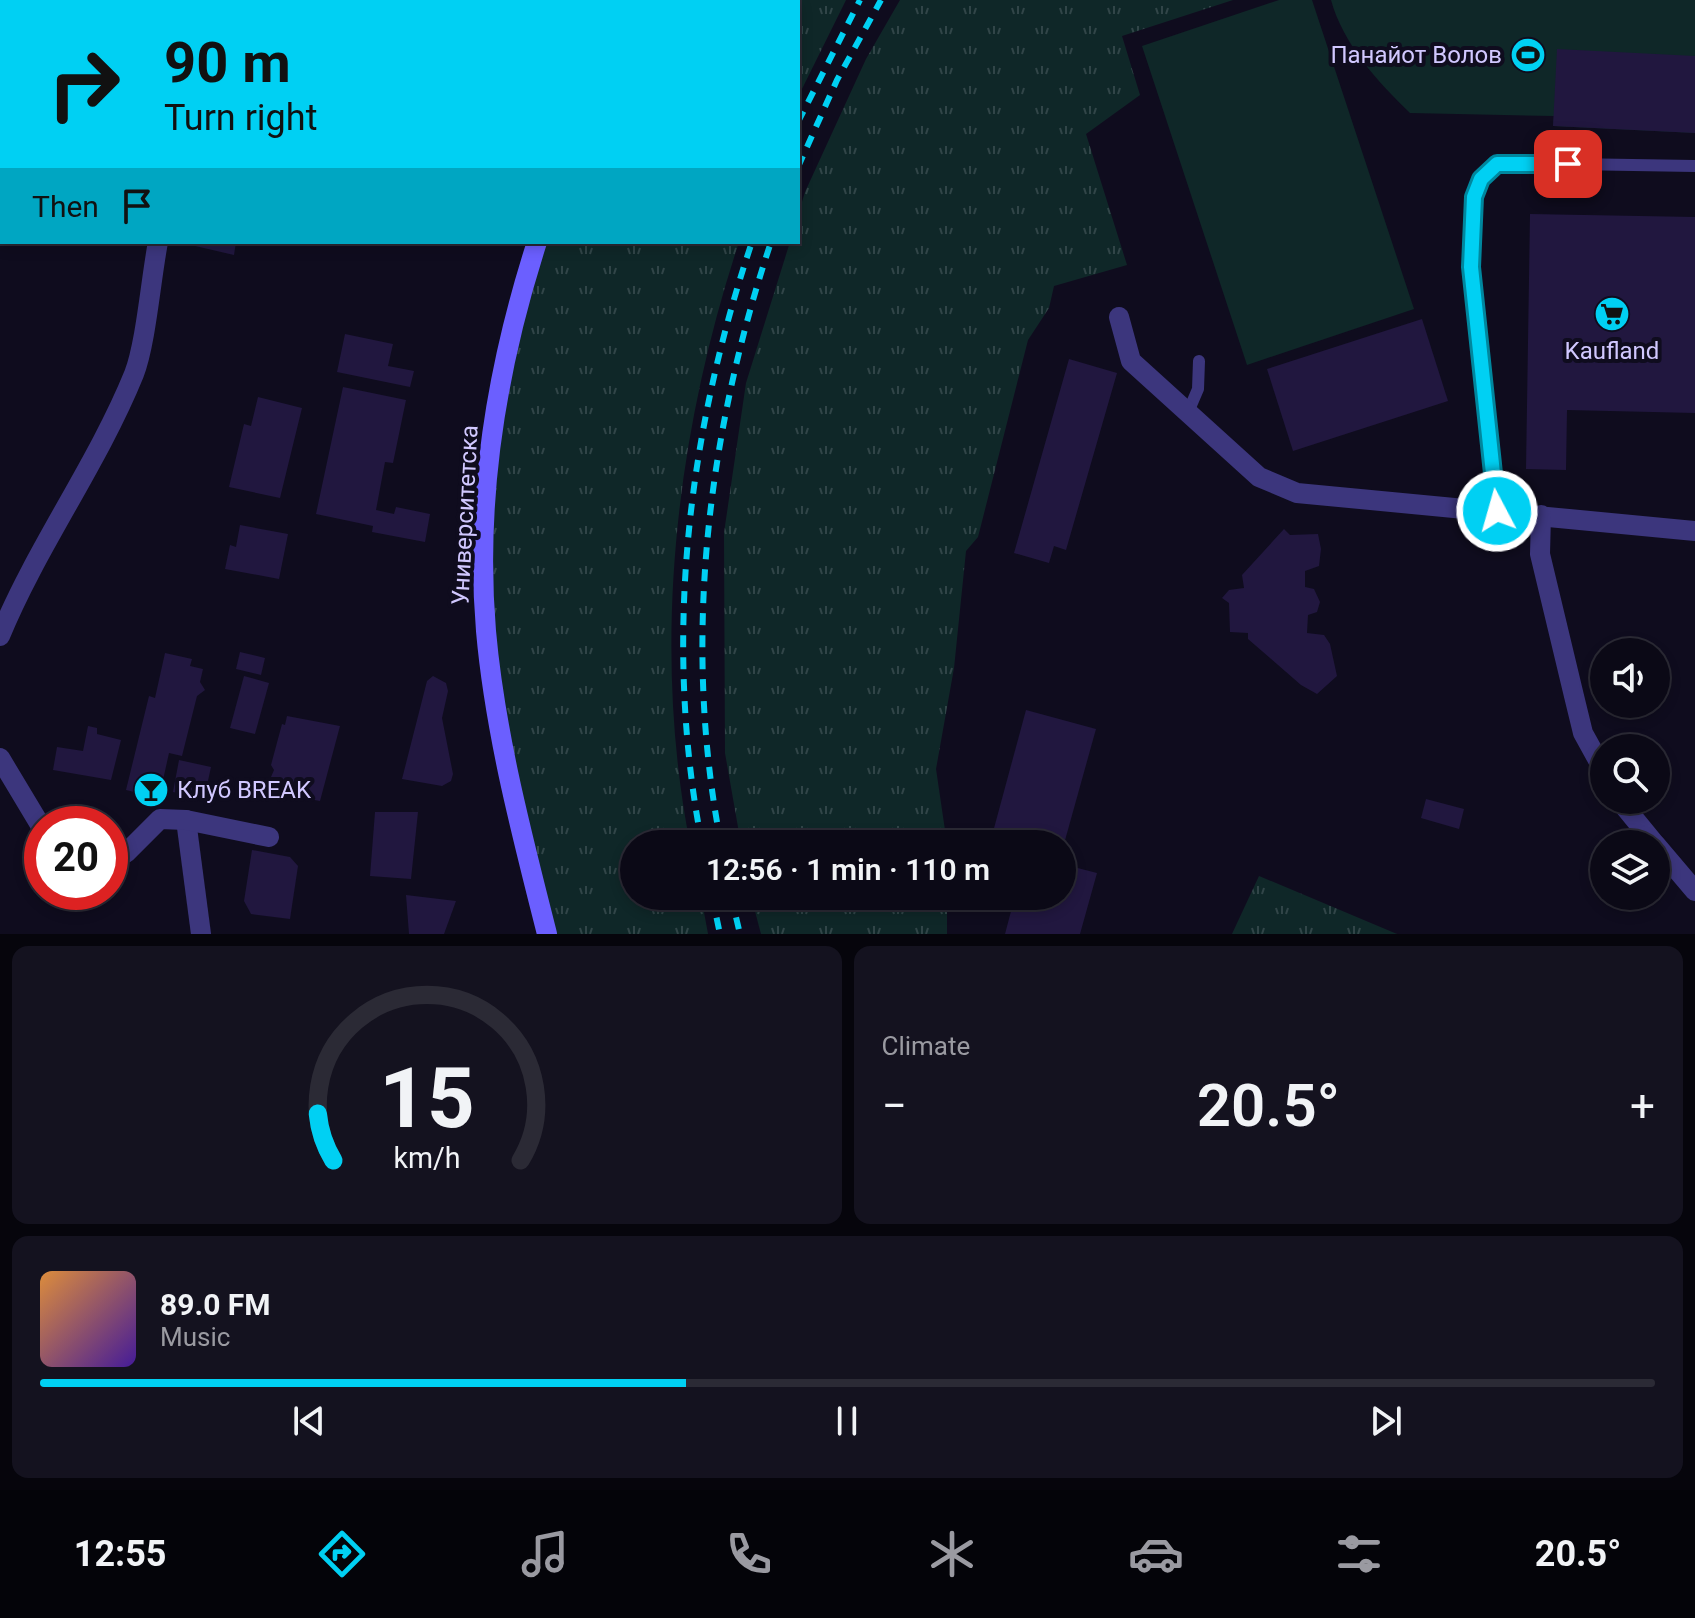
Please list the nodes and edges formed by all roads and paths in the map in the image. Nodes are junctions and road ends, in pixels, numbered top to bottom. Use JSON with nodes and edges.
{"nodes":[{"id":1,"x":1695,"y":166,"type":"edge"},
{"id":2,"x":158,"y":244,"type":"edge"},
{"id":3,"x":536,"y":244,"type":"edge"},
{"id":4,"x":1119,"y":317,"type":"dead end"},
{"id":5,"x":1199,"y":361,"type":"dead end"},
{"id":6,"x":1189,"y":410,"type":"junction"},
{"id":7,"x":1497,"y":511,"type":"junction"},
{"id":8,"x":1541,"y":515,"type":"junction"},
{"id":9,"x":1695,"y":531,"type":"edge"},
{"id":10,"x":0,"y":636,"type":"edge"},
{"id":11,"x":1590,"y":746,"type":"edge"},
{"id":12,"x":0,"y":758,"type":"edge"},
{"id":13,"x":29,"y":806,"type":"edge"},
{"id":14,"x":1631,"y":814,"type":"edge"},
{"id":15,"x":186,"y":820,"type":"junction"},
{"id":16,"x":1644,"y":830,"type":"edge"},
{"id":17,"x":269,"y":837,"type":"dead end"},
{"id":18,"x":128,"y":851,"type":"edge"},
{"id":19,"x":1670,"y":861,"type":"edge"},
{"id":20,"x":1695,"y":891,"type":"edge"},
{"id":21,"x":201,"y":934,"type":"edge"},
{"id":22,"x":547,"y":934,"type":"edge"}],
"edges":[{"from":1,"to":7,"type":"lane"},
{"from":2,"to":10,"type":"street"},
{"from":3,"to":22,"type":"street","name":"Университетска"},
{"from":4,"to":6,"type":"street"},
{"from":5,"to":6,"type":"lane"},
{"from":6,"to":7,"type":"street"},
{"from":7,"to":8,"type":"street"},
{"from":8,"to":9,"type":"street"},
{"from":8,"to":11,"type":"street"},
{"from":12,"to":13,"type":"street"},
{"from":14,"to":16,"type":"street"},
{"from":15,"to":17,"type":"street"},
{"from":15,"to":18,"type":"street"},
{"from":15,"to":21,"type":"street"},
{"from":19,"to":20,"type":"street"}]}
